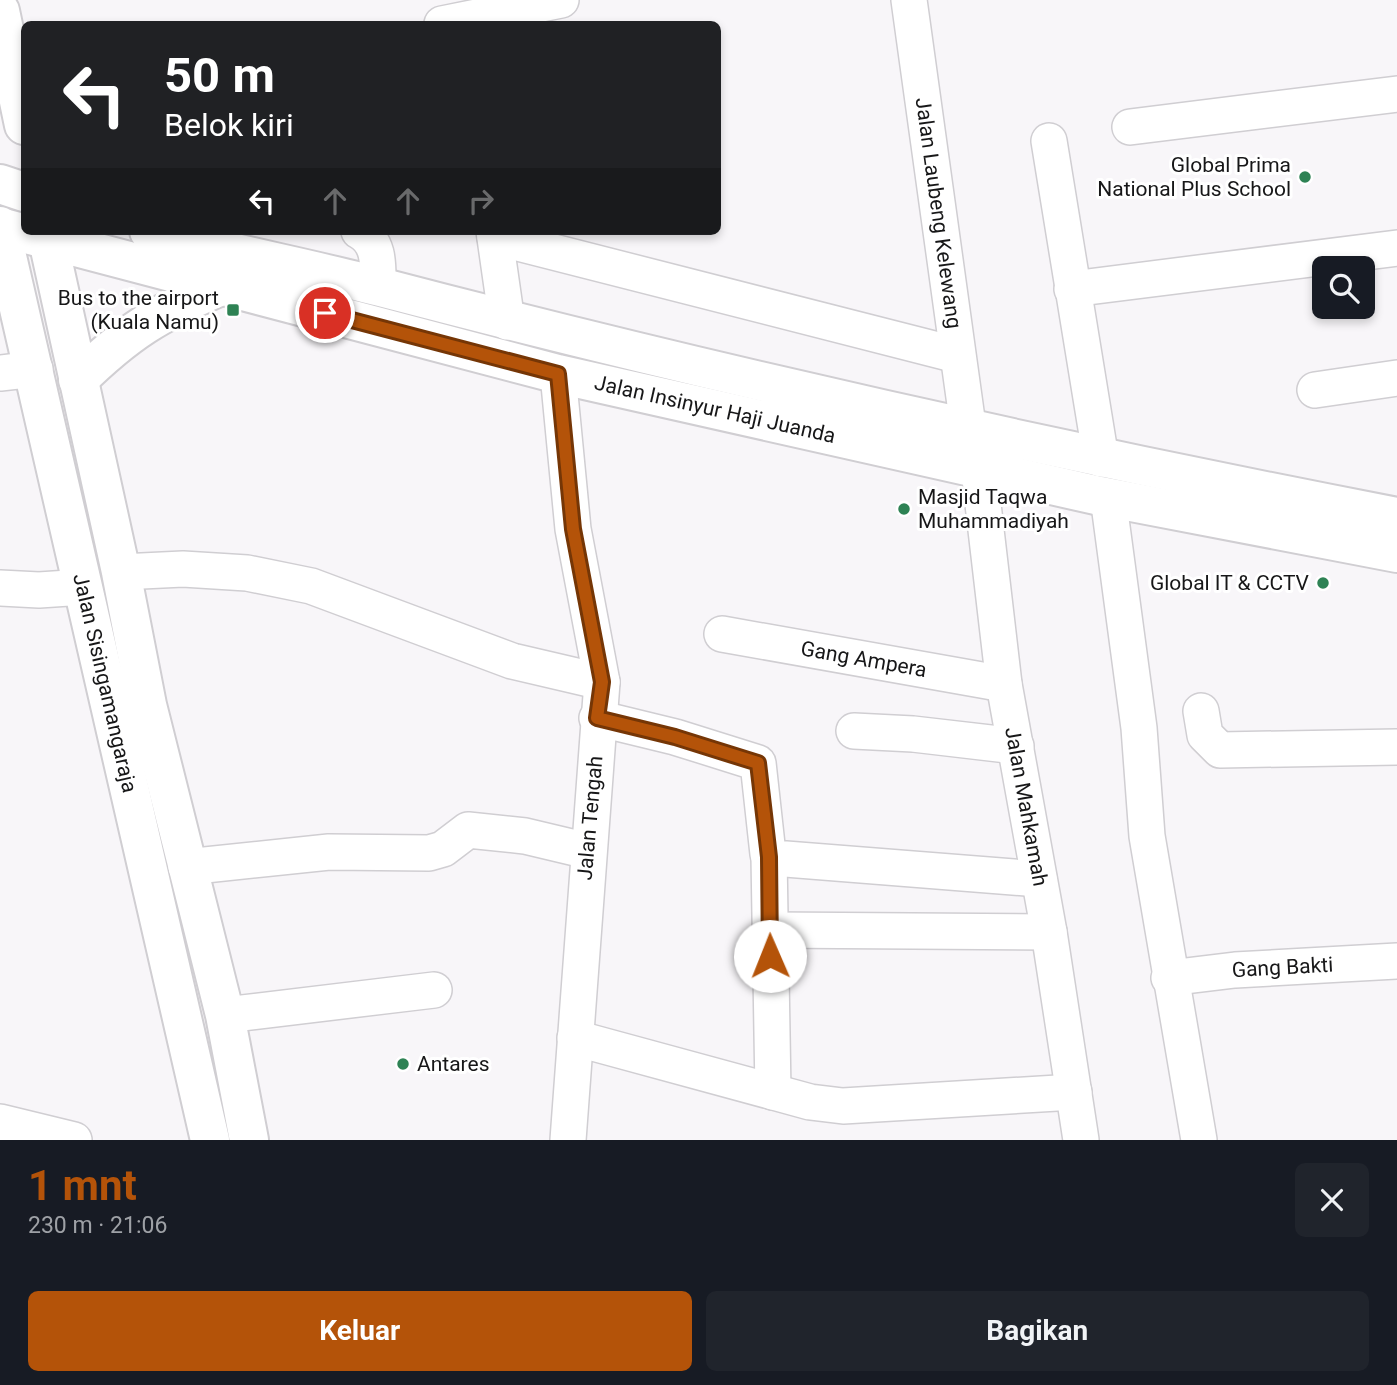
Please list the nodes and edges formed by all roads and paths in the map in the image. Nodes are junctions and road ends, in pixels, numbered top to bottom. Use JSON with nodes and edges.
{"nodes":[{"id":1,"x":436,"y":0,"type":"edge"},
{"id":2,"x":561,"y":0,"type":"edge"},
{"id":3,"x":909,"y":0,"type":"edge"},
{"id":4,"x":0,"y":11,"type":"edge"},
{"id":5,"x":441,"y":21,"type":"edge"},
{"id":6,"x":457,"y":21,"type":"edge"},
{"id":7,"x":1397,"y":94,"type":"edge"},
{"id":8,"x":21,"y":100,"type":"edge"},
{"id":9,"x":1130,"y":127,"type":"dead end"},
{"id":10,"x":1049,"y":141,"type":"dead end"},
{"id":11,"x":0,"y":184,"type":"edge"},
{"id":12,"x":21,"y":191,"type":"edge"},
{"id":13,"x":0,"y":227,"type":"edge"},
{"id":14,"x":21,"y":231,"type":"edge"},
{"id":15,"x":172,"y":235,"type":"edge"},
{"id":16,"x":366,"y":235,"type":"edge"},
{"id":17,"x":495,"y":235,"type":"edge"},
{"id":18,"x":499,"y":235,"type":"edge"},
{"id":19,"x":47,"y":236,"type":"edge"},
{"id":20,"x":1397,"y":248,"type":"edge"},
{"id":21,"x":221,"y":286,"type":"junction"},
{"id":22,"x":378,"y":286,"type":"junction"},
{"id":23,"x":1072,"y":289,"type":"junction"},
{"id":24,"x":507,"y":322,"type":"junction"},
{"id":25,"x":957,"y":355,"type":"junction"},
{"id":26,"x":18,"y":371,"type":"edge"},
{"id":27,"x":558,"y":374,"type":"junction"},
{"id":28,"x":1397,"y":378,"type":"edge"},
{"id":29,"x":78,"y":380,"type":"junction"},
{"id":30,"x":1315,"y":390,"type":"dead end"},
{"id":31,"x":968,"y":426,"type":"junction"},
{"id":32,"x":1101,"y":459,"type":"junction"},
{"id":33,"x":979,"y":470,"type":"junction"},
{"id":34,"x":1108,"y":497,"type":"junction"},
{"id":35,"x":1397,"y":517,"type":"edge"},
{"id":36,"x":1397,"y":553,"type":"edge"},
{"id":37,"x":121,"y":572,"type":"junction"},
{"id":38,"x":83,"y":587,"type":"junction"},
{"id":39,"x":0,"y":588,"type":"edge"},
{"id":40,"x":722,"y":634,"type":"dead end"},
{"id":41,"x":602,"y":682,"type":"junction"},
{"id":42,"x":1004,"y":684,"type":"junction"},
{"id":43,"x":1201,"y":711,"type":"dead end"},
{"id":44,"x":597,"y":718,"type":"junction"},
{"id":45,"x":854,"y":731,"type":"dead end"},
{"id":46,"x":1016,"y":746,"type":"junction"},
{"id":47,"x":1397,"y":747,"type":"edge"},
{"id":48,"x":588,"y":851,"type":"junction"},
{"id":49,"x":769,"y":857,"type":"junction"},
{"id":50,"x":186,"y":867,"type":"junction"},
{"id":51,"x":1039,"y":878,"type":"junction"},
{"id":52,"x":770,"y":930,"type":"junction"},
{"id":53,"x":1049,"y":932,"type":"junction"},
{"id":54,"x":1397,"y":961,"type":"edge"},
{"id":55,"x":1169,"y":978,"type":"junction"},
{"id":56,"x":434,"y":990,"type":"dead end"},
{"id":57,"x":225,"y":1015,"type":"junction"},
{"id":58,"x":575,"y":1038,"type":"junction"},
{"id":59,"x":773,"y":1092,"type":"junction"},
{"id":60,"x":1074,"y":1092,"type":"junction"},
{"id":61,"x":0,"y":1122,"type":"edge"},
{"id":62,"x":74,"y":1140,"type":"edge"},
{"id":63,"x":210,"y":1140,"type":"edge"},
{"id":64,"x":249,"y":1140,"type":"edge"},
{"id":65,"x":568,"y":1140,"type":"edge"},
{"id":66,"x":1081,"y":1140,"type":"edge"},
{"id":67,"x":1199,"y":1140,"type":"edge"}],
"edges":[{"from":1,"to":5,"type":"street"},
{"from":2,"to":6,"type":"street"},
{"from":3,"to":25,"type":"street","name":"Jalan Laubeng Kelewang"},
{"from":4,"to":8,"type":"main road"},
{"from":7,"to":9,"type":"street"},
{"from":10,"to":23,"type":"street"},
{"from":11,"to":12,"type":"main road"},
{"from":13,"to":14,"type":"main road","name":"Jalan Insinyur Haji Juanda"},
{"from":13,"to":26,"type":"main road","name":"Jalan Sisingamangaraja"},
{"from":15,"to":22,"type":"main road","name":"Jalan Insinyur Haji Juanda"},
{"from":16,"to":22,"type":"street"},
{"from":17,"to":24,"type":"street"},
{"from":18,"to":25,"type":"street"},
{"from":19,"to":21,"type":"main road","name":"Jalan Insinyur Haji Juanda"},
{"from":19,"to":29,"type":"main road","name":"Jalan Sisingamangaraja"},
{"from":20,"to":23,"type":"street"},
{"from":21,"to":27,"type":"main road","name":"Jalan Insinyur Haji Juanda"},
{"from":21,"to":29,"type":"main road"},
{"from":22,"to":24,"type":"main road","name":"Jalan Insinyur Haji Juanda"},
{"from":23,"to":32,"type":"street"},
{"from":24,"to":31,"type":"main road","name":"Jalan Insinyur Haji Juanda"},
{"from":25,"to":31,"type":"street","name":"Jalan Laubeng Kelewang"},
{"from":26,"to":38,"type":"main road","name":"Jalan Sisingamangaraja"},
{"from":27,"to":33,"type":"main road","name":"Jalan Insinyur Haji Juanda"},
{"from":27,"to":41,"type":"street","name":"Jalan Tengah"},
{"from":28,"to":30,"type":"street"},
{"from":29,"to":37,"type":"main road","name":"Jalan Sisingamangaraja"},
{"from":31,"to":32,"type":"main road","name":"Jalan Insinyur Haji Juanda"},
{"from":32,"to":35,"type":"main road","name":"Jalan Insinyur Haji Juanda"},
{"from":33,"to":34,"type":"main road","name":"Jalan Insinyur Haji Juanda"},
{"from":33,"to":42,"type":"street","name":"Jalan Mahkamah"},
{"from":34,"to":36,"type":"main road","name":"Jalan Insinyur Haji Juanda"},
{"from":34,"to":55,"type":"street"},
{"from":37,"to":41,"type":"street"},
{"from":37,"to":50,"type":"main road","name":"Jalan Sisingamangaraja"},
{"from":38,"to":39,"type":"street"},
{"from":38,"to":63,"type":"main road","name":"Jalan Sisingamangaraja"},
{"from":40,"to":42,"type":"street","name":"Gang Ampera"},
{"from":41,"to":44,"type":"street","name":"Jalan Tengah"},
{"from":42,"to":46,"type":"street","name":"Jalan Mahkamah"},
{"from":43,"to":47,"type":"street"},
{"from":44,"to":48,"type":"street","name":"Jalan Tengah"},
{"from":44,"to":49,"type":"street"},
{"from":45,"to":46,"type":"street"},
{"from":46,"to":51,"type":"street","name":"Jalan Mahkamah"},
{"from":48,"to":50,"type":"street"},
{"from":48,"to":58,"type":"street","name":"Jalan Tengah"},
{"from":49,"to":51,"type":"street"},
{"from":49,"to":52,"type":"street"},
{"from":50,"to":57,"type":"main road","name":"Jalan Sisingamangaraja"},
{"from":51,"to":53,"type":"street","name":"Jalan Mahkamah"},
{"from":52,"to":53,"type":"street"},
{"from":52,"to":59,"type":"street"},
{"from":53,"to":60,"type":"street","name":"Jalan Mahkamah"},
{"from":54,"to":55,"type":"street","name":"Gang Bakti"},
{"from":55,"to":67,"type":"street"},
{"from":56,"to":57,"type":"street"},
{"from":57,"to":64,"type":"main road","name":"Jalan Sisingamangaraja"},
{"from":58,"to":59,"type":"street"},
{"from":58,"to":65,"type":"street","name":"Jalan Tengah"},
{"from":59,"to":60,"type":"street"},
{"from":60,"to":66,"type":"street","name":"Jalan Mahkamah"},
{"from":61,"to":62,"type":"street"}]}
